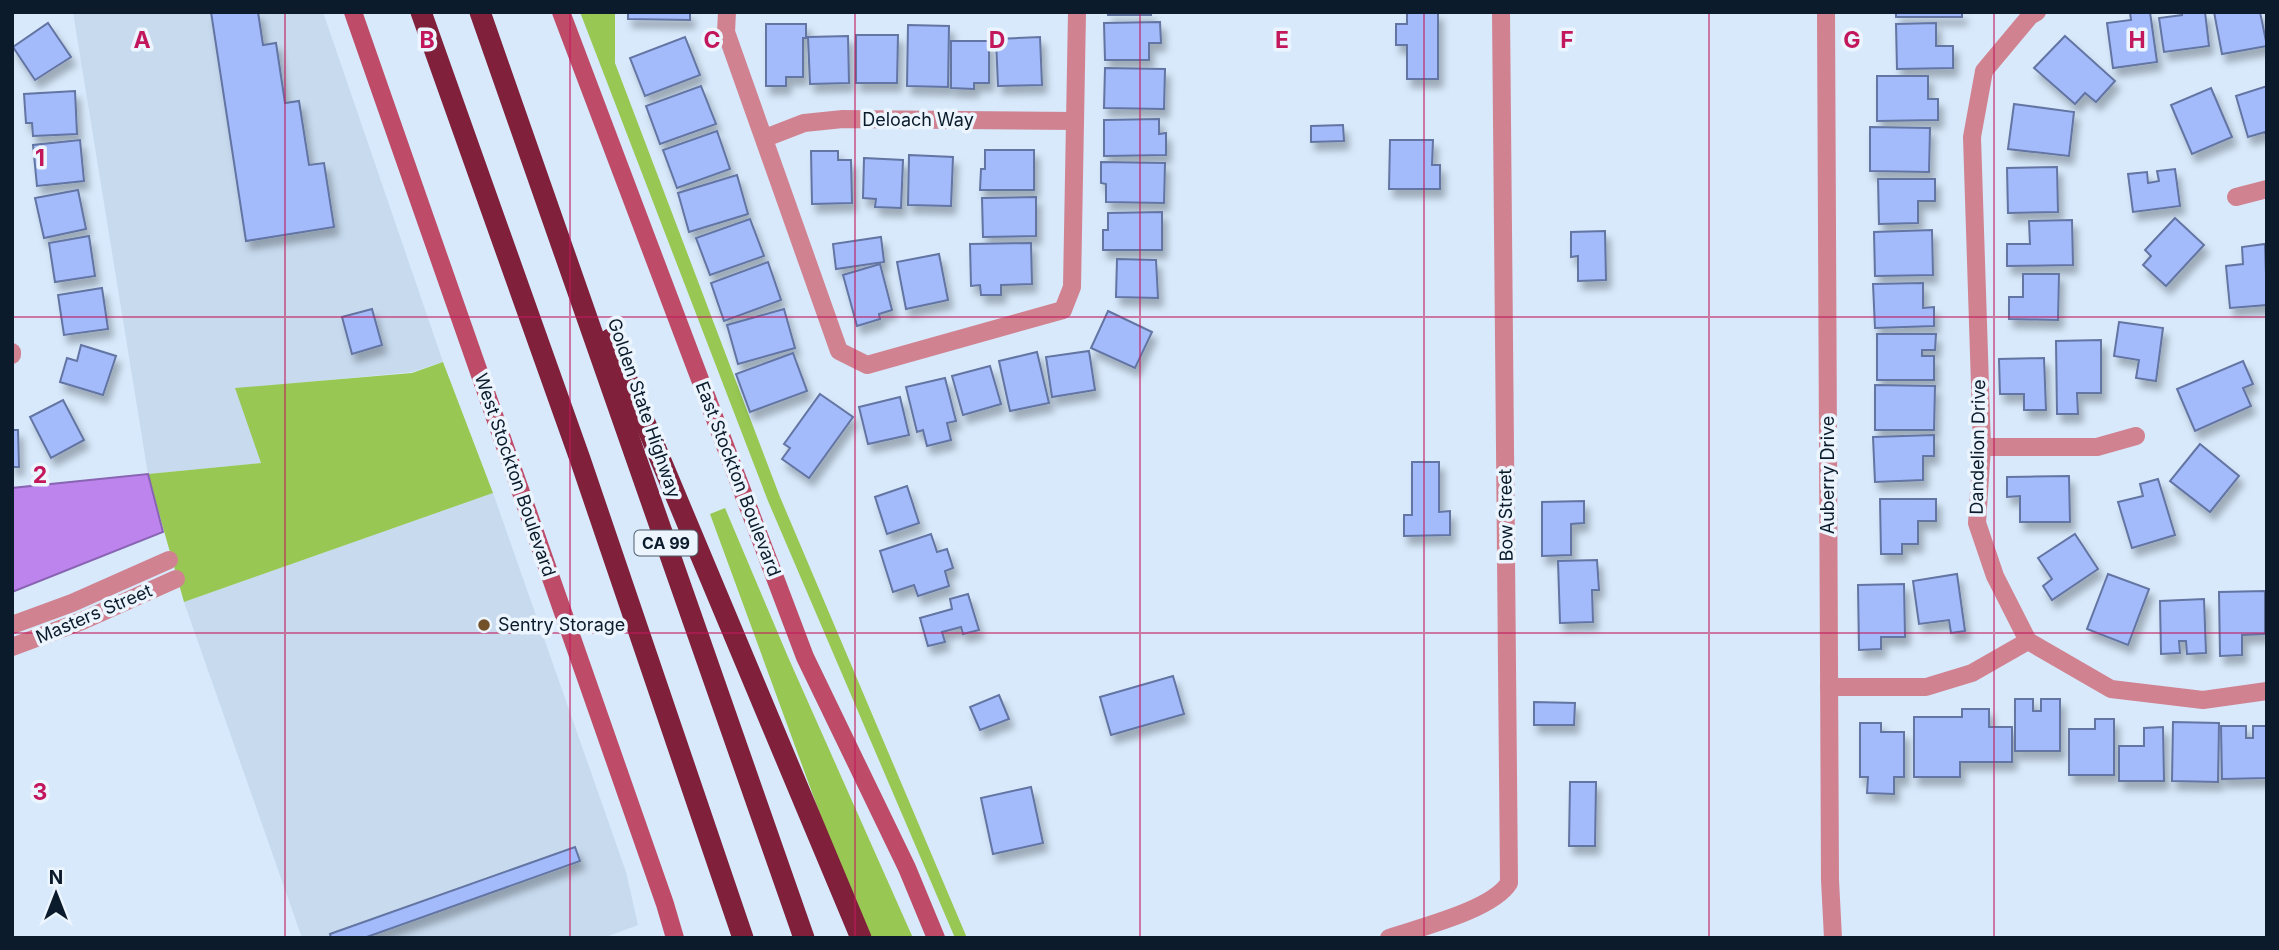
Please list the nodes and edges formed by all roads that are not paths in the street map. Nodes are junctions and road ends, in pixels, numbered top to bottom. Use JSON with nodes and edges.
{"nodes":[{"id":1,"x":353,"y":12,"type":"edge"},
{"id":2,"x":421,"y":12,"type":"edge"},
{"id":3,"x":480,"y":12,"type":"edge"},
{"id":4,"x":561,"y":12,"type":"edge"},
{"id":5,"x":727,"y":12,"type":"edge"},
{"id":6,"x":1077,"y":12,"type":"edge"},
{"id":7,"x":1501,"y":12,"type":"edge"},
{"id":8,"x":1826,"y":12,"type":"edge"},
{"id":9,"x":2032,"y":13,"type":"edge"},
{"id":10,"x":1075,"y":121,"type":"junction"},
{"id":11,"x":765,"y":138,"type":"junction"},
{"id":12,"x":529,"y":148,"type":"junction"},
{"id":13,"x":2267,"y":190,"type":"edge"},
{"id":14,"x":2236,"y":197,"type":"dead end"},
{"id":15,"x":2136,"y":436,"type":"dead end"},
{"id":16,"x":1982,"y":447,"type":"junction"},
{"id":17,"x":169,"y":560,"type":"dead end"},
{"id":18,"x":176,"y":579,"type":"dead end"},
{"id":19,"x":12,"y":625,"type":"edge"},
{"id":20,"x":2028,"y":640,"type":"junction"},
{"id":21,"x":12,"y":647,"type":"edge"},
{"id":22,"x":1829,"y":687,"type":"junction"},
{"id":23,"x":2267,"y":691,"type":"edge"},
{"id":24,"x":675,"y":938,"type":"edge"},
{"id":25,"x":743,"y":938,"type":"edge"},
{"id":26,"x":804,"y":938,"type":"edge"},
{"id":27,"x":860,"y":938,"type":"edge"},
{"id":28,"x":936,"y":938,"type":"edge"},
{"id":29,"x":1389,"y":938,"type":"edge"},
{"id":30,"x":1833,"y":938,"type":"edge"}],
"edges":[{"from":1,"to":24,"type":"street","name":"West Stockton Boulevard"},
{"from":2,"to":25,"type":"highway","number":"CA 99"},
{"from":3,"to":12,"type":"highway","name":"Golden State Highway","number":"CA 99"},
{"from":4,"to":28,"type":"street","name":"East Stockton Boulevard"},
{"from":5,"to":11,"type":"street"},
{"from":6,"to":10,"type":"street"},
{"from":7,"to":29,"type":"street","name":"Bow Street"},
{"from":8,"to":22,"type":"street","name":"Auberry Drive"},
{"from":9,"to":16,"type":"street","name":"Dandelion Drive"},
{"from":10,"to":11,"type":"street","name":"Deloach Way"},
{"from":10,"to":11,"type":"street"},
{"from":12,"to":26,"type":"highway","name":"Golden State Highway","number":"CA 99"},
{"from":12,"to":27,"type":"highway"},
{"from":13,"to":14,"type":"street"},
{"from":15,"to":16,"type":"street"},
{"from":16,"to":20,"type":"street","name":"Dandelion Drive"},
{"from":17,"to":19,"type":"street","name":"Masters Street"},
{"from":18,"to":21,"type":"street","name":"Masters Street"},
{"from":20,"to":22,"type":"street"},
{"from":20,"to":23,"type":"street"},
{"from":22,"to":30,"type":"street","name":"Auberry Drive"}]}
